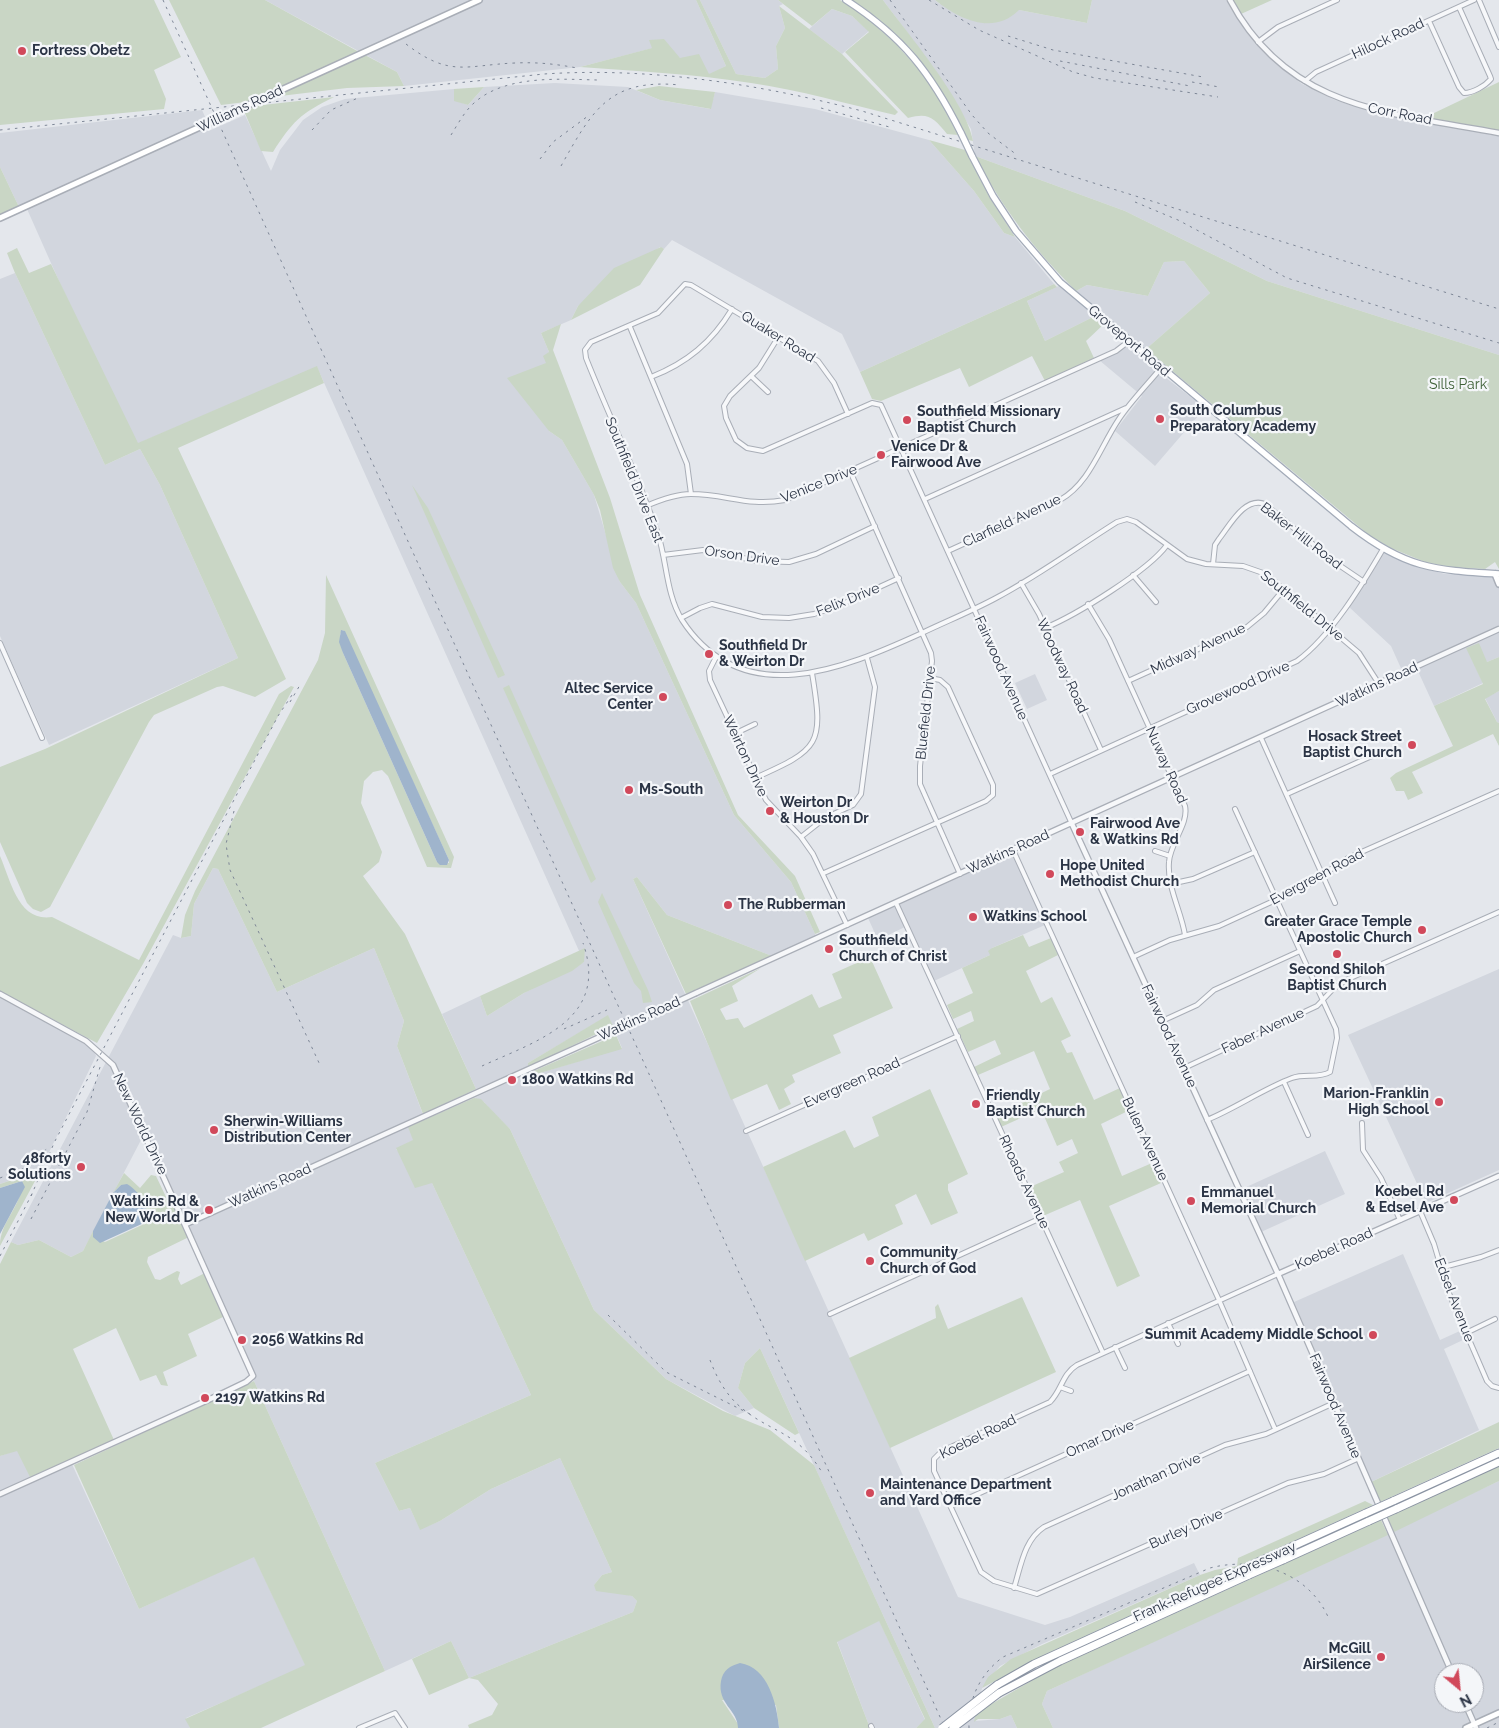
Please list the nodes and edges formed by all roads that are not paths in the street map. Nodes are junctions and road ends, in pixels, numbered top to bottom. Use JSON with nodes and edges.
{"nodes":[{"id":1,"x":479,"y":0,"type":"edge"},
{"id":2,"x":846,"y":0,"type":"edge"},
{"id":3,"x":1230,"y":0,"type":"edge"},
{"id":4,"x":1337,"y":0,"type":"edge"},
{"id":5,"x":1474,"y":0,"type":"edge"},
{"id":6,"x":1479,"y":0,"type":"edge"},
{"id":7,"x":1459,"y":7,"type":"junction"},
{"id":8,"x":1429,"y":21,"type":"junction"},
{"id":9,"x":1258,"y":42,"type":"junction"},
{"id":10,"x":1499,"y":47,"type":"edge"},
{"id":11,"x":1305,"y":82,"type":"junction"},
{"id":12,"x":1499,"y":133,"type":"edge"},
{"id":13,"x":0,"y":218,"type":"edge"},
{"id":14,"x":732,"y":309,"type":"junction"},
{"id":15,"x":630,"y":327,"type":"junction"},
{"id":16,"x":779,"y":336,"type":"junction"},
{"id":17,"x":1129,"y":341,"type":"junction"},
{"id":18,"x":1161,"y":368,"type":"junction"},
{"id":19,"x":751,"y":376,"type":"junction"},
{"id":20,"x":651,"y":377,"type":"junction"},
{"id":21,"x":768,"y":392,"type":"dead end"},
{"id":22,"x":1128,"y":407,"type":"junction"},
{"id":23,"x":848,"y":414,"type":"junction"},
{"id":24,"x":902,"y":448,"type":"junction"},
{"id":25,"x":850,"y":471,"type":"junction"},
{"id":26,"x":691,"y":494,"type":"junction"},
{"id":27,"x":925,"y":499,"type":"junction"},
{"id":28,"x":646,"y":506,"type":"junction"},
{"id":29,"x":1127,"y":519,"type":"joint"},
{"id":30,"x":875,"y":526,"type":"junction"},
{"id":31,"x":1166,"y":545,"type":"junction"},
{"id":32,"x":1383,"y":549,"type":"junction"},
{"id":33,"x":948,"y":551,"type":"junction"},
{"id":34,"x":663,"y":555,"type":"junction"},
{"id":35,"x":1213,"y":564,"type":"junction"},
{"id":36,"x":1497,"y":574,"type":"edge"},
{"id":37,"x":1133,"y":575,"type":"junction"},
{"id":38,"x":899,"y":578,"type":"junction"},
{"id":39,"x":1364,"y":582,"type":"junction"},
{"id":40,"x":1020,"y":583,"type":"junction"},
{"id":41,"x":1499,"y":584,"type":"edge"},
{"id":42,"x":1284,"y":589,"type":"junction"},
{"id":43,"x":1156,"y":602,"type":"dead end"},
{"id":44,"x":1088,"y":604,"type":"junction"},
{"id":45,"x":975,"y":609,"type":"junction"},
{"id":46,"x":681,"y":618,"type":"junction"},
{"id":47,"x":1329,"y":627,"type":"junction"},
{"id":48,"x":1045,"y":628,"type":"junction"},
{"id":49,"x":1499,"y":629,"type":"edge"},
{"id":50,"x":923,"y":632,"type":"junction"},
{"id":51,"x":0,"y":643,"type":"edge"},
{"id":52,"x":716,"y":657,"type":"junction"},
{"id":53,"x":867,"y":658,"type":"junction"},
{"id":54,"x":812,"y":672,"type":"junction"},
{"id":55,"x":930,"y":678,"type":"junction"},
{"id":56,"x":1128,"y":681,"type":"junction"},
{"id":57,"x":1378,"y":684,"type":"junction"},
{"id":58,"x":755,"y":724,"type":"dead end"},
{"id":59,"x":1149,"y":728,"type":"junction"},
{"id":60,"x":734,"y":734,"type":"junction"},
{"id":61,"x":42,"y":738,"type":"dead end"},
{"id":62,"x":1261,"y":738,"type":"junction"},
{"id":63,"x":1101,"y":750,"type":"junction"},
{"id":64,"x":1383,"y":751,"type":"dead end"},
{"id":65,"x":1050,"y":774,"type":"junction"},
{"id":66,"x":754,"y":778,"type":"junction"},
{"id":67,"x":1172,"y":778,"type":"junction"},
{"id":68,"x":1499,"y":791,"type":"edge"},
{"id":69,"x":1288,"y":794,"type":"junction"},
{"id":70,"x":1235,"y":809,"type":"dead end"},
{"id":71,"x":936,"y":822,"type":"junction"},
{"id":72,"x":1072,"y":824,"type":"junction"},
{"id":73,"x":801,"y":837,"type":"junction"},
{"id":74,"x":1013,"y":850,"type":"junction"},
{"id":75,"x":1155,"y":851,"type":"dead end"},
{"id":76,"x":1255,"y":852,"type":"junction"},
{"id":77,"x":1170,"y":856,"type":"junction"},
{"id":78,"x":824,"y":873,"type":"junction"},
{"id":79,"x":960,"y":874,"type":"junction"},
{"id":80,"x":1322,"y":875,"type":"junction"},
{"id":81,"x":1170,"y":884,"type":"junction"},
{"id":82,"x":1277,"y":900,"type":"junction"},
{"id":83,"x":896,"y":903,"type":"junction"},
{"id":84,"x":1335,"y":903,"type":"dead end"},
{"id":85,"x":1499,"y":912,"type":"edge"},
{"id":86,"x":847,"y":925,"type":"junction"},
{"id":87,"x":1185,"y":935,"type":"junction"},
{"id":88,"x":1300,"y":951,"type":"junction"},
{"id":89,"x":1133,"y":957,"type":"junction"},
{"id":90,"x":0,"y":994,"type":"edge"},
{"id":91,"x":1323,"y":1000,"type":"junction"},
{"id":92,"x":1162,"y":1021,"type":"junction"},
{"id":93,"x":958,"y":1036,"type":"junction"},
{"id":94,"x":1184,"y":1068,"type":"junction"},
{"id":95,"x":1284,"y":1082,"type":"junction"},
{"id":96,"x":1207,"y":1120,"type":"junction"},
{"id":97,"x":1362,"y":1123,"type":"dead end"},
{"id":98,"x":746,"y":1131,"type":"dead end"},
{"id":99,"x":1308,"y":1135,"type":"dead end"},
{"id":100,"x":1499,"y":1176,"type":"edge"},
{"id":101,"x":1420,"y":1211,"type":"junction"},
{"id":102,"x":1041,"y":1218,"type":"junction"},
{"id":103,"x":1400,"y":1220,"type":"junction"},
{"id":104,"x":186,"y":1224,"type":"junction"},
{"id":105,"x":1499,"y":1250,"type":"edge"},
{"id":106,"x":1440,"y":1268,"type":"junction"},
{"id":107,"x":1278,"y":1274,"type":"junction"},
{"id":108,"x":1219,"y":1300,"type":"junction"},
{"id":109,"x":830,"y":1314,"type":"dead end"},
{"id":110,"x":1495,"y":1319,"type":"dead end"},
{"id":111,"x":1168,"y":1323,"type":"junction"},
{"id":112,"x":1466,"y":1333,"type":"junction"},
{"id":113,"x":1178,"y":1344,"type":"dead end"},
{"id":114,"x":1115,"y":1347,"type":"junction"},
{"id":115,"x":1103,"y":1353,"type":"junction"},
{"id":116,"x":1125,"y":1368,"type":"dead end"},
{"id":117,"x":1250,"y":1371,"type":"junction"},
{"id":118,"x":1060,"y":1387,"type":"junction"},
{"id":119,"x":1499,"y":1388,"type":"edge"},
{"id":120,"x":1071,"y":1391,"type":"dead end"},
{"id":121,"x":1334,"y":1403,"type":"junction"},
{"id":122,"x":1275,"y":1429,"type":"junction"},
{"id":123,"x":1499,"y":1453,"type":"edge"},
{"id":124,"x":934,"y":1459,"type":"joint"},
{"id":125,"x":1357,"y":1459,"type":"junction"},
{"id":126,"x":1499,"y":1462,"type":"edge"},
{"id":127,"x":0,"y":1494,"type":"edge"},
{"id":128,"x":1395,"y":1505,"type":"junction"},
{"id":129,"x":951,"y":1506,"type":"junction"},
{"id":130,"x":1367,"y":1517,"type":"junction"},
{"id":131,"x":1014,"y":1588,"type":"junction"},
{"id":132,"x":1448,"y":1663,"type":"edge"},
{"id":133,"x":1469,"y":1713,"type":"edge"},
{"id":134,"x":1499,"y":1713,"type":"edge"},
{"id":135,"x":1475,"y":1726,"type":"edge"},
{"id":136,"x":359,"y":1728,"type":"edge"},
{"id":137,"x":404,"y":1728,"type":"edge"},
{"id":138,"x":942,"y":1728,"type":"edge"},
{"id":139,"x":953,"y":1728,"type":"edge"},
{"id":140,"x":1466,"y":1728,"type":"edge"}],
"edges":[{"from":1,"to":13,"type":"main road","name":"Williams Road"},
{"from":2,"to":17,"type":"main road","name":"Groveport Road","bridge":true},
{"from":3,"to":9,"type":"street","name":"Corr Road"},
{"from":4,"to":9,"type":"street"},
{"from":5,"to":7,"type":"street","name":"Hilock Road"},
{"from":6,"to":10,"type":"street"},
{"from":7,"to":8,"type":"street","name":"Hilock Road"},
{"from":7,"to":8,"type":"street"},
{"from":8,"to":11,"type":"street","name":"Hilock Road"},
{"from":9,"to":11,"type":"street","name":"Corr Road"},
{"from":11,"to":12,"type":"street","name":"Corr Road"},
{"from":14,"to":15,"type":"street","name":"Quaker Road"},
{"from":14,"to":16,"type":"street","name":"Quaker Road"},
{"from":14,"to":20,"type":"street"},
{"from":15,"to":20,"type":"street"},
{"from":15,"to":28,"type":"street","name":"Southfield Drive East"},
{"from":16,"to":19,"type":"street"},
{"from":16,"to":23,"type":"street","name":"Quaker Road"},
{"from":17,"to":18,"type":"main road","name":"Groveport Road"},
{"from":17,"to":24,"type":"street","name":"Venice Drive"},
{"from":18,"to":22,"type":"street","name":"Clarfield Avenue"},
{"from":18,"to":32,"type":"main road","name":"Groveport Road"},
{"from":19,"to":21,"type":"street"},
{"from":19,"to":23,"type":"street"},
{"from":20,"to":26,"type":"street"},
{"from":22,"to":27,"type":"street"},
{"from":22,"to":33,"type":"street","name":"Clarfield Avenue"},
{"from":23,"to":24,"type":"street","name":"Fairwood Avenue"},
{"from":24,"to":25,"type":"street","name":"Venice Drive"},
{"from":24,"to":27,"type":"street","name":"Fairwood Avenue"},
{"from":25,"to":26,"type":"street","name":"Venice Drive"},
{"from":25,"to":30,"type":"street","name":"Bluefield Drive"},
{"from":26,"to":28,"type":"street","name":"Venice Drive"},
{"from":27,"to":33,"type":"street","name":"Fairwood Avenue"},
{"from":28,"to":34,"type":"street","name":"Southfield Drive East"},
{"from":29,"to":31,"type":"street","name":"Southfield Drive"},
{"from":29,"to":40,"type":"street","name":"Southfield Drive East"},
{"from":30,"to":34,"type":"street","name":"Orson Drive"},
{"from":30,"to":38,"type":"street","name":"Bluefield Drive"},
{"from":31,"to":35,"type":"street","name":"Southfield Drive"},
{"from":31,"to":37,"type":"street"},
{"from":32,"to":36,"type":"main road","name":"Groveport Road"},
{"from":32,"to":39,"type":"street","name":"Grovewood Drive"},
{"from":33,"to":45,"type":"street","name":"Fairwood Avenue"},
{"from":34,"to":46,"type":"street","name":"Southfield Drive East"},
{"from":35,"to":39,"type":"street","name":"Baker Hill Road"},
{"from":35,"to":42,"type":"street","name":"Southfield Drive"},
{"from":36,"to":41,"type":"main road"},
{"from":37,"to":43,"type":"street"},
{"from":37,"to":44,"type":"street"},
{"from":38,"to":46,"type":"street","name":"Felix Drive"},
{"from":38,"to":50,"type":"street","name":"Bluefield Drive"},
{"from":39,"to":47,"type":"street","name":"Grovewood Drive"},
{"from":40,"to":45,"type":"street","name":"Southfield Drive East"},
{"from":40,"to":48,"type":"street","name":"Woodway Road"},
{"from":42,"to":47,"type":"street","name":"Southfield Drive"},
{"from":42,"to":56,"type":"street","name":"Midway Avenue"},
{"from":44,"to":48,"type":"street"},
{"from":44,"to":56,"type":"street","name":"Nuway Road"},
{"from":45,"to":50,"type":"street","name":"Southfield Drive East"},
{"from":45,"to":65,"type":"street","name":"Fairwood Avenue"},
{"from":46,"to":52,"type":"street","name":"Southfield Drive East"},
{"from":47,"to":57,"type":"street","name":"Southfield Drive"},
{"from":47,"to":59,"type":"street","name":"Grovewood Drive"},
{"from":48,"to":63,"type":"street","name":"Woodway Road"},
{"from":49,"to":57,"type":"street","name":"Watkins Road"},
{"from":50,"to":53,"type":"street","name":"Southfield Drive East"},
{"from":50,"to":55,"type":"street","name":"Bluefield Drive"},
{"from":51,"to":61,"type":"street"},
{"from":52,"to":54,"type":"street","name":"Southfield Drive East"},
{"from":52,"to":60,"type":"street","name":"Weirton Drive"},
{"from":53,"to":54,"type":"street","name":"Southfield Drive East"},
{"from":53,"to":73,"type":"street"},
{"from":54,"to":66,"type":"street"},
{"from":55,"to":71,"type":"street","name":"Bluefield Drive"},
{"from":55,"to":71,"type":"street"},
{"from":56,"to":59,"type":"street","name":"Nuway Road"},
{"from":57,"to":62,"type":"street","name":"Watkins Road"},
{"from":58,"to":60,"type":"street"},
{"from":59,"to":63,"type":"street","name":"Grovewood Drive"},
{"from":59,"to":67,"type":"street","name":"Nuway Road"},
{"from":60,"to":66,"type":"street","name":"Weirton Drive"},
{"from":62,"to":67,"type":"street","name":"Watkins Road"},
{"from":62,"to":69,"type":"street"},
{"from":63,"to":65,"type":"street","name":"Grovewood Drive"},
{"from":64,"to":69,"type":"street"},
{"from":65,"to":72,"type":"street","name":"Fairwood Avenue"},
{"from":66,"to":73,"type":"street","name":"Weirton Drive"},
{"from":67,"to":72,"type":"street","name":"Watkins Road"},
{"from":67,"to":77,"type":"street","name":"Nuway Road"},
{"from":68,"to":80,"type":"street","name":"Evergreen Road"},
{"from":69,"to":80,"type":"street"},
{"from":70,"to":76,"type":"street"},
{"from":71,"to":78,"type":"street"},
{"from":71,"to":79,"type":"street","name":"Bluefield Drive"},
{"from":72,"to":74,"type":"street","name":"Watkins Road"},
{"from":72,"to":89,"type":"street","name":"Fairwood Avenue"},
{"from":73,"to":78,"type":"street","name":"Weirton Drive"},
{"from":74,"to":79,"type":"street","name":"Watkins Road"},
{"from":74,"to":108,"type":"street","name":"Bulen Avenue"},
{"from":75,"to":77,"type":"street"},
{"from":76,"to":81,"type":"street"},
{"from":76,"to":82,"type":"street"},
{"from":77,"to":81,"type":"street","name":"Nuway Road"},
{"from":78,"to":86,"type":"street","name":"Weirton Drive"},
{"from":79,"to":83,"type":"street","name":"Watkins Road"},
{"from":80,"to":82,"type":"street","name":"Evergreen Road"},
{"from":80,"to":84,"type":"street"},
{"from":81,"to":87,"type":"street","name":"Nuway Road"},
{"from":82,"to":87,"type":"street","name":"Evergreen Road"},
{"from":82,"to":88,"type":"street"},
{"from":83,"to":86,"type":"street","name":"Watkins Road"},
{"from":83,"to":93,"type":"street","name":"Rhoads Avenue"},
{"from":85,"to":91,"type":"street","name":"Faber Avenue"},
{"from":86,"to":104,"type":"street","name":"Watkins Road","bridge":true},
{"from":87,"to":89,"type":"street","name":"Evergreen Road"},
{"from":88,"to":91,"type":"street"},
{"from":88,"to":92,"type":"street"},
{"from":89,"to":92,"type":"street","name":"Fairwood Avenue"},
{"from":90,"to":104,"type":"street","name":"New World Drive"},
{"from":91,"to":94,"type":"street","name":"Faber Avenue"},
{"from":91,"to":95,"type":"street"},
{"from":92,"to":94,"type":"street","name":"Fairwood Avenue"},
{"from":93,"to":98,"type":"street","name":"Evergreen Road"},
{"from":93,"to":102,"type":"street","name":"Rhoads Avenue"},
{"from":94,"to":96,"type":"street","name":"Fairwood Avenue"},
{"from":95,"to":96,"type":"street"},
{"from":95,"to":99,"type":"street"},
{"from":96,"to":107,"type":"street","name":"Fairwood Avenue"},
{"from":97,"to":103,"type":"street"},
{"from":100,"to":101,"type":"street","name":"Koebel Road"},
{"from":101,"to":103,"type":"street","name":"Koebel Road"},
{"from":101,"to":106,"type":"street","name":"Edsel Avenue"},
{"from":102,"to":109,"type":"street"},
{"from":102,"to":115,"type":"street","name":"Rhoads Avenue"},
{"from":103,"to":107,"type":"street","name":"Koebel Road"},
{"from":104,"to":127,"type":"street"},
{"from":105,"to":106,"type":"street"},
{"from":106,"to":112,"type":"street","name":"Edsel Avenue"},
{"from":107,"to":108,"type":"street","name":"Koebel Road"},
{"from":107,"to":121,"type":"street","name":"Fairwood Avenue"},
{"from":108,"to":111,"type":"street","name":"Koebel Road"},
{"from":108,"to":117,"type":"street","name":"Bulen Avenue"},
{"from":110,"to":112,"type":"street"},
{"from":111,"to":113,"type":"street"},
{"from":111,"to":114,"type":"street","name":"Koebel Road"},
{"from":112,"to":119,"type":"street","name":"Edsel Avenue"},
{"from":114,"to":115,"type":"street","name":"Koebel Road"},
{"from":114,"to":116,"type":"street"},
{"from":115,"to":118,"type":"street","name":"Koebel Road"},
{"from":117,"to":122,"type":"street","name":"Bulen Avenue"},
{"from":117,"to":129,"type":"street","name":"Omar Drive"},
{"from":118,"to":120,"type":"street"},
{"from":118,"to":124,"type":"street","name":"Koebel Road"},
{"from":121,"to":122,"type":"street","name":"Jonathan Drive"},
{"from":121,"to":125,"type":"street","name":"Fairwood Avenue"},
{"from":122,"to":131,"type":"street","name":"Jonathan Drive"},
{"from":123,"to":128,"type":"highway","name":"Frank-Refugee Expressway"},
{"from":124,"to":129,"type":"street","name":"Burley Drive"},
{"from":125,"to":131,"type":"street","name":"Burley Drive"},
{"from":125,"to":132,"type":"street","name":"Fairwood Avenue"},
{"from":126,"to":128,"type":"highway","name":"Frank-Refugee Expressway"},
{"from":128,"to":130,"type":"highway","name":"Frank-Refugee Expressway","bridge":true},
{"from":129,"to":131,"type":"street","name":"Burley Drive"},
{"from":130,"to":138,"type":"highway","name":"Frank-Refugee Expressway","bridge":true},
{"from":130,"to":139,"type":"highway","name":"Frank-Refugee Expressway","bridge":true},
{"from":133,"to":135,"type":"street"},
{"from":134,"to":135,"type":"main road"},
{"from":135,"to":140,"type":"main road"},
{"from":136,"to":137,"type":"street"}]}
